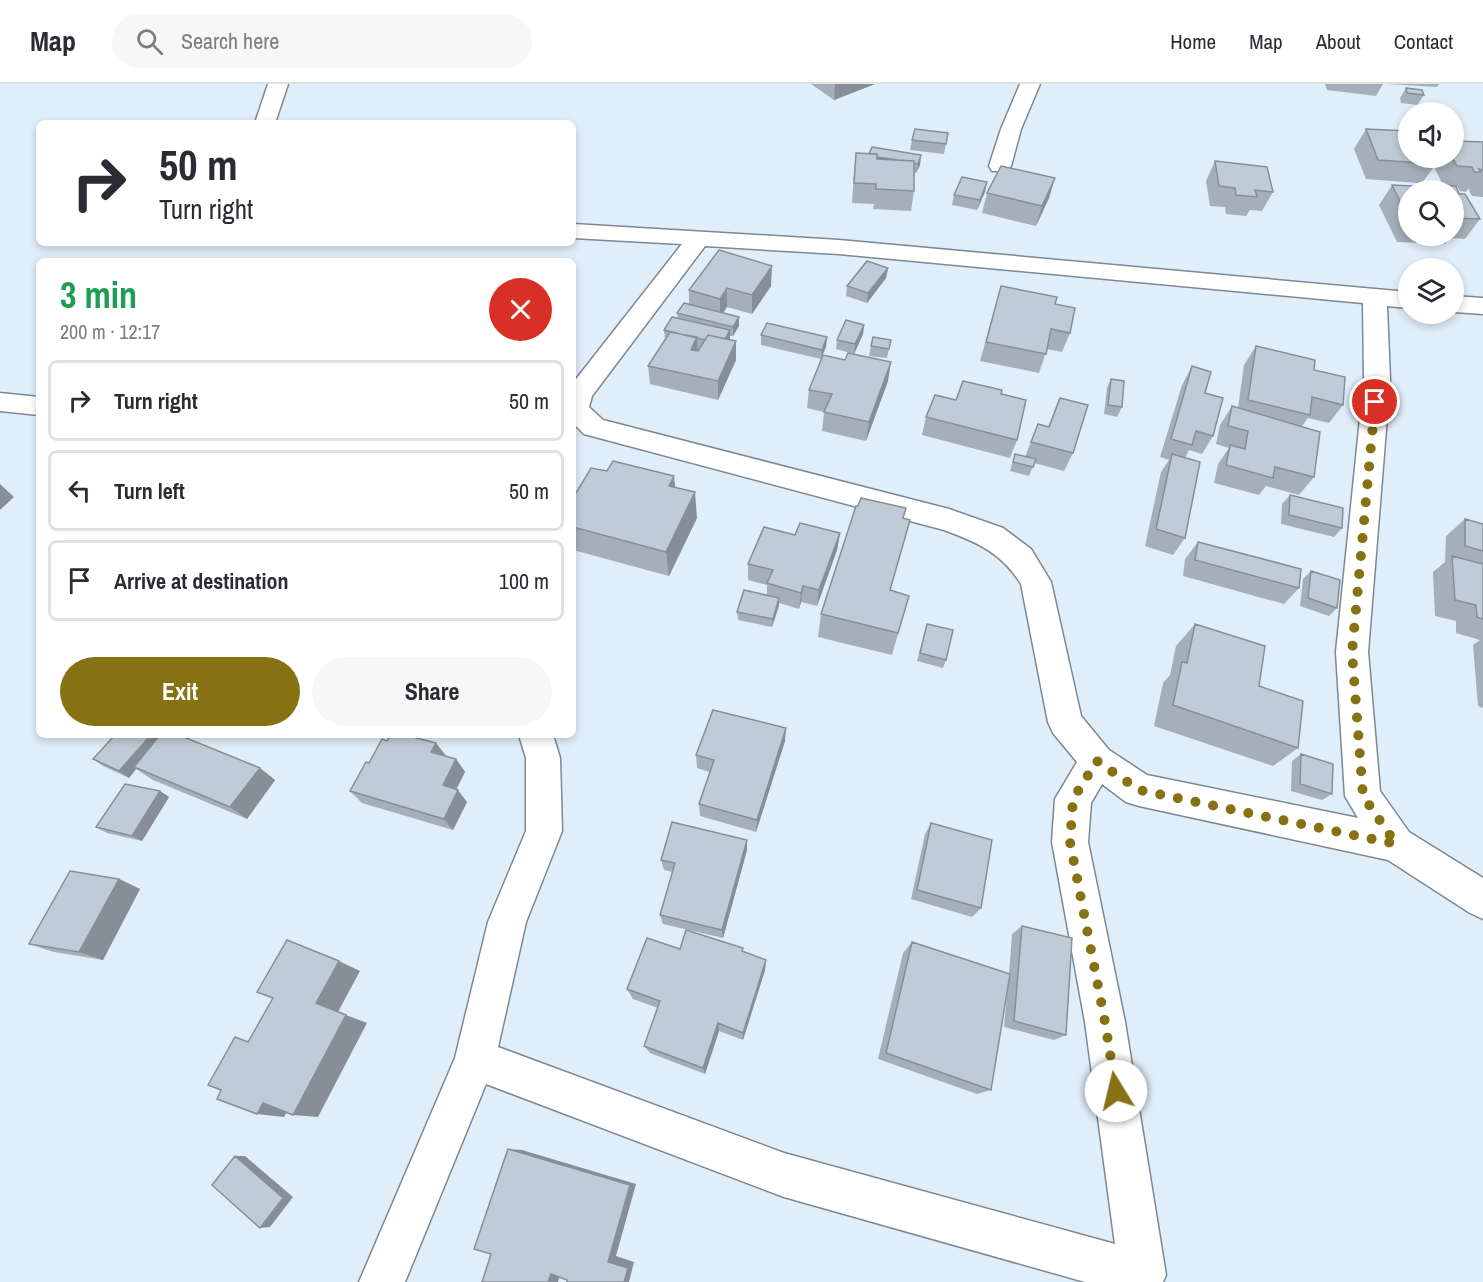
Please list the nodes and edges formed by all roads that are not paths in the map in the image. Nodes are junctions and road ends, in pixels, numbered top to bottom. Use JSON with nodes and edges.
{"nodes":[{"id":1,"x":278,"y":84,"type":"edge"},
{"id":2,"x":1030,"y":84,"type":"edge"},
{"id":3,"x":266,"y":120,"type":"edge"},
{"id":4,"x":1000,"y":166,"type":"edge"},
{"id":5,"x":576,"y":231,"type":"edge"},
{"id":6,"x":699,"y":238,"type":"junction"},
{"id":7,"x":1375,"y":297,"type":"junction"},
{"id":8,"x":1398,"y":299,"type":"edge"},
{"id":9,"x":1464,"y":305,"type":"edge"},
{"id":10,"x":1483,"y":306,"type":"edge"},
{"id":11,"x":0,"y":402,"type":"edge"},
{"id":12,"x":36,"y":406,"type":"edge"},
{"id":13,"x":576,"y":406,"type":"edge"},
{"id":14,"x":576,"y":411,"type":"edge"},
{"id":15,"x":537,"y":738,"type":"edge"},
{"id":16,"x":1097,"y":761,"type":"junction"},
{"id":17,"x":1396,"y":844,"type":"junction"},
{"id":18,"x":1483,"y":900,"type":"edge"},
{"id":19,"x":475,"y":1059,"type":"junction"},
{"id":20,"x":382,"y":1282,"type":"edge"}],
"edges":[{"from":1,"to":3,"type":"street"},
{"from":2,"to":4,"type":"street"},
{"from":5,"to":6,"type":"street"},
{"from":6,"to":7,"type":"street"},
{"from":6,"to":13,"type":"street"},
{"from":7,"to":8,"type":"street"},
{"from":7,"to":17,"type":"street"},
{"from":9,"to":10,"type":"street"},
{"from":11,"to":12,"type":"street"},
{"from":14,"to":16,"type":"street"},
{"from":15,"to":19,"type":"street"},
{"from":16,"to":17,"type":"street"},
{"from":16,"to":19,"type":"street"},
{"from":17,"to":18,"type":"street"},
{"from":19,"to":20,"type":"street"}]}
